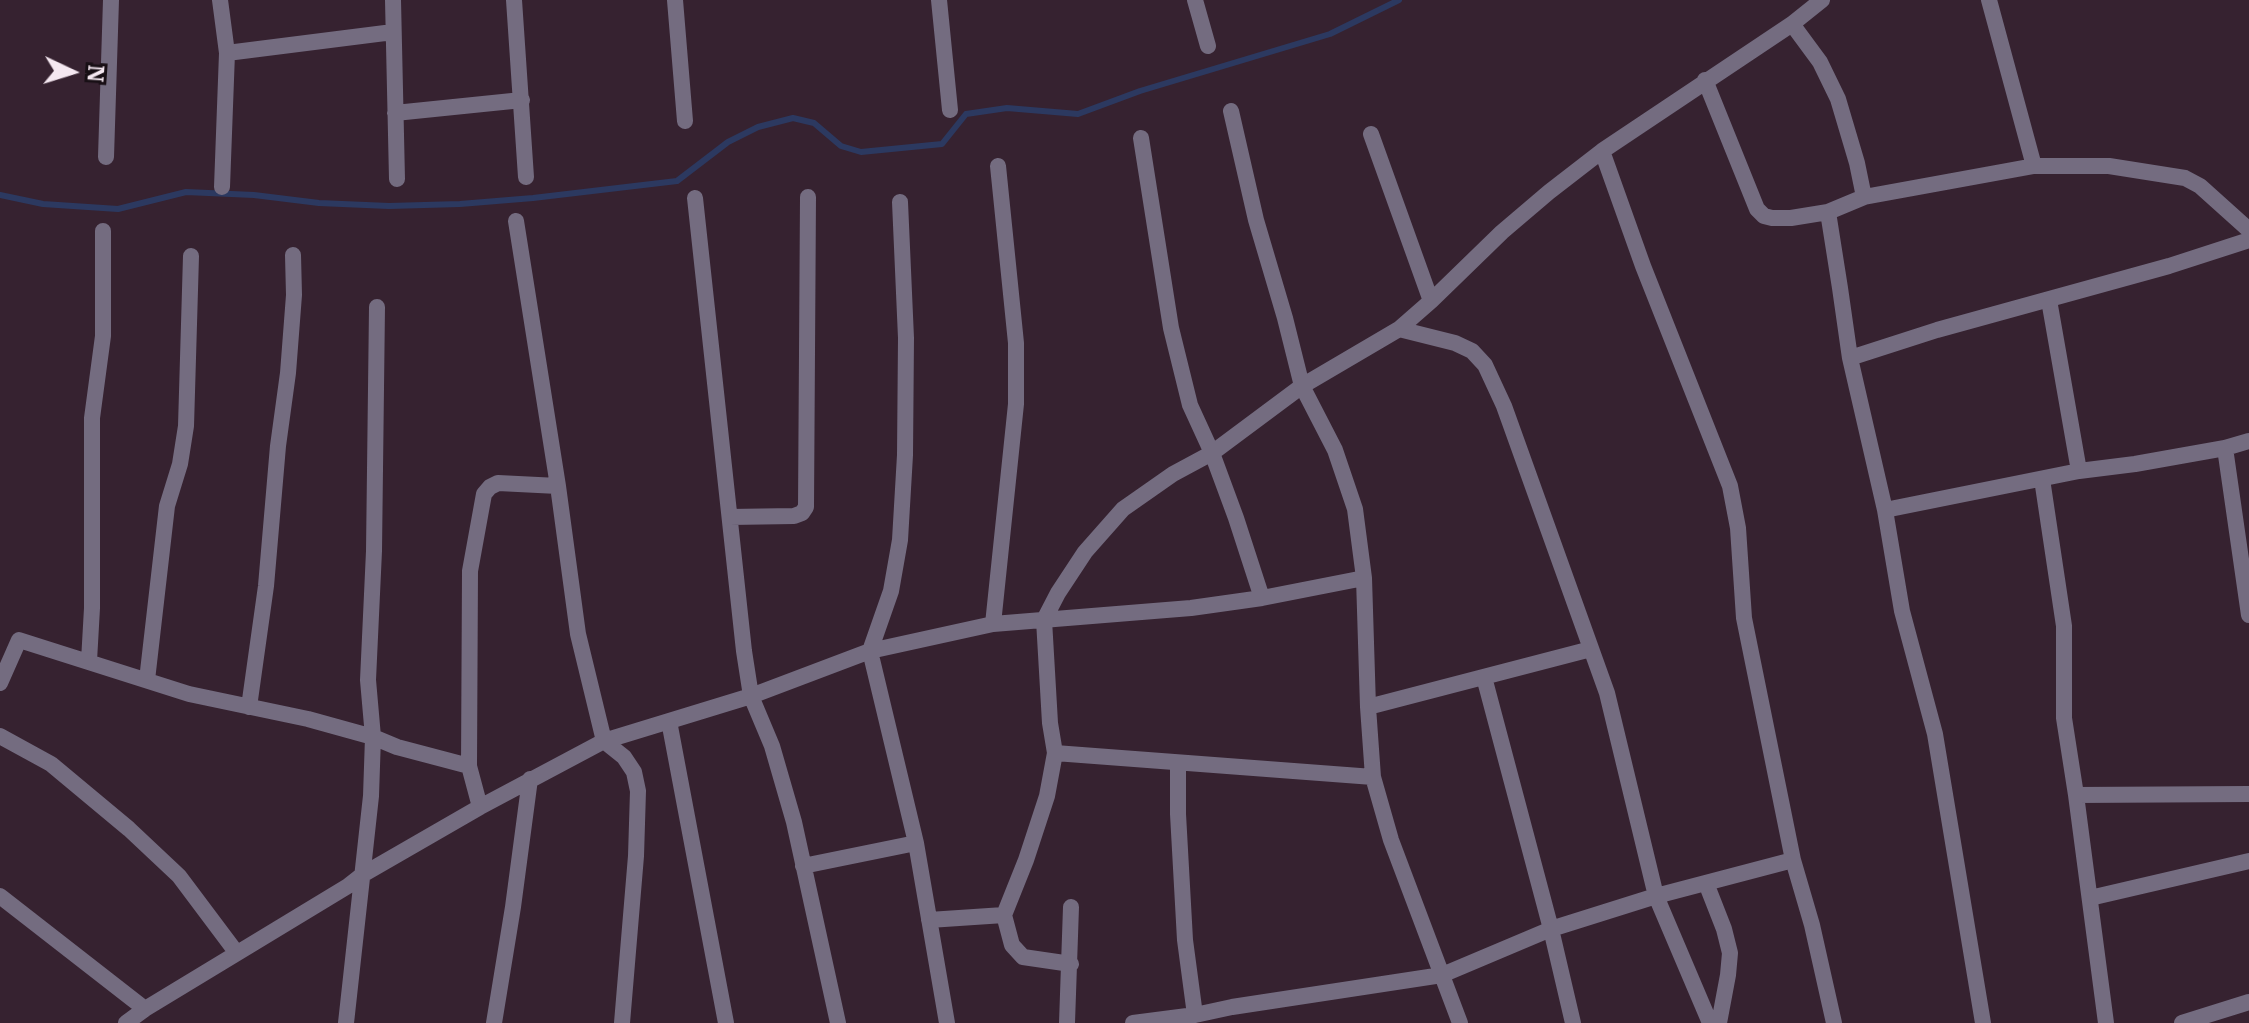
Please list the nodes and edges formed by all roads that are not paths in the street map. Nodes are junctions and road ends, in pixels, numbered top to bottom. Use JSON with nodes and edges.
{"nodes":[{"id":1,"x":111,"y":0,"type":"edge"},
{"id":2,"x":220,"y":0,"type":"edge"},
{"id":3,"x":393,"y":0,"type":"edge"},
{"id":4,"x":514,"y":0,"type":"edge"},
{"id":5,"x":675,"y":0,"type":"edge"},
{"id":6,"x":939,"y":0,"type":"edge"},
{"id":7,"x":1195,"y":0,"type":"edge"},
{"id":8,"x":1822,"y":0,"type":"edge"},
{"id":9,"x":1989,"y":0,"type":"edge"},
{"id":10,"x":1792,"y":24,"type":"junction"},
{"id":11,"x":393,"y":32,"type":"junction"},
{"id":12,"x":1208,"y":46,"type":"dead end"},
{"id":13,"x":227,"y":53,"type":"junction"},
{"id":14,"x":1705,"y":80,"type":"junction"},
{"id":15,"x":522,"y":100,"type":"junction"},
{"id":16,"x":950,"y":110,"type":"dead end"},
{"id":17,"x":1231,"y":111,"type":"dead end"},
{"id":18,"x":395,"y":113,"type":"junction"},
{"id":19,"x":685,"y":121,"type":"dead end"},
{"id":20,"x":1371,"y":134,"type":"dead end"},
{"id":21,"x":1141,"y":138,"type":"dead end"},
{"id":22,"x":1602,"y":151,"type":"junction"},
{"id":23,"x":106,"y":157,"type":"dead end"},
{"id":24,"x":998,"y":166,"type":"dead end"},
{"id":25,"x":2034,"y":166,"type":"junction"},
{"id":26,"x":526,"y":177,"type":"dead end"},
{"id":27,"x":397,"y":179,"type":"dead end"},
{"id":28,"x":222,"y":187,"type":"dead end"},
{"id":29,"x":808,"y":197,"type":"dead end"},
{"id":30,"x":1864,"y":197,"type":"junction"},
{"id":31,"x":695,"y":198,"type":"dead end"},
{"id":32,"x":900,"y":202,"type":"dead end"},
{"id":33,"x":1828,"y":212,"type":"junction"},
{"id":34,"x":516,"y":221,"type":"dead end"},
{"id":35,"x":2249,"y":230,"type":"edge"},
{"id":36,"x":103,"y":231,"type":"dead end"},
{"id":37,"x":2249,"y":240,"type":"edge"},
{"id":38,"x":293,"y":255,"type":"dead end"},
{"id":39,"x":191,"y":256,"type":"dead end"},
{"id":40,"x":2049,"y":300,"type":"junction"},
{"id":41,"x":1431,"y":301,"type":"junction"},
{"id":42,"x":377,"y":307,"type":"dead end"},
{"id":43,"x":1399,"y":329,"type":"junction"},
{"id":44,"x":1850,"y":358,"type":"junction"},
{"id":45,"x":1302,"y":386,"type":"junction"},
{"id":46,"x":2249,"y":441,"type":"edge"},
{"id":47,"x":2225,"y":448,"type":"junction"},
{"id":48,"x":1212,"y":453,"type":"junction"},
{"id":49,"x":2079,"y":471,"type":"junction"},
{"id":50,"x":2042,"y":479,"type":"junction"},
{"id":51,"x":558,"y":486,"type":"junction"},
{"id":52,"x":1885,"y":510,"type":"junction"},
{"id":53,"x":730,"y":517,"type":"junction"},
{"id":54,"x":1364,"y":578,"type":"junction"},
{"id":55,"x":1262,"y":598,"type":"junction"},
{"id":56,"x":2249,"y":615,"type":"edge"},
{"id":57,"x":1044,"y":620,"type":"junction"},
{"id":58,"x":993,"y":624,"type":"junction"},
{"id":59,"x":1591,"y":649,"type":"junction"},
{"id":60,"x":870,"y":651,"type":"junction"},
{"id":61,"x":89,"y":661,"type":"junction"},
{"id":62,"x":1484,"y":677,"type":"junction"},
{"id":63,"x":147,"y":680,"type":"junction"},
{"id":64,"x":0,"y":683,"type":"edge"},
{"id":65,"x":751,"y":696,"type":"junction"},
{"id":66,"x":249,"y":707,"type":"junction"},
{"id":67,"x":1368,"y":707,"type":"junction"},
{"id":68,"x":669,"y":721,"type":"junction"},
{"id":69,"x":0,"y":736,"type":"edge"},
{"id":70,"x":373,"y":737,"type":"junction"},
{"id":71,"x":604,"y":741,"type":"junction"},
{"id":72,"x":1055,"y":753,"type":"junction"},
{"id":73,"x":1178,"y":763,"type":"junction"},
{"id":74,"x":469,"y":766,"type":"junction"},
{"id":75,"x":1373,"y":777,"type":"junction"},
{"id":76,"x":530,"y":779,"type":"junction"},
{"id":77,"x":2249,"y":794,"type":"edge"},
{"id":78,"x":2076,"y":795,"type":"junction"},
{"id":79,"x":480,"y":807,"type":"junction"},
{"id":80,"x":916,"y":843,"type":"junction"},
{"id":81,"x":1793,"y":860,"type":"junction"},
{"id":82,"x":2249,"y":861,"type":"edge"},
{"id":83,"x":803,"y":866,"type":"junction"},
{"id":84,"x":362,"y":875,"type":"junction"},
{"id":85,"x":1706,"y":883,"type":"junction"},
{"id":86,"x":0,"y":896,"type":"edge"},
{"id":87,"x":1656,"y":896,"type":"junction"},
{"id":88,"x":2090,"y":898,"type":"junction"},
{"id":89,"x":1071,"y":907,"type":"dead end"},
{"id":90,"x":1004,"y":915,"type":"junction"},
{"id":91,"x":929,"y":920,"type":"junction"},
{"id":92,"x":1551,"y":929,"type":"junction"},
{"id":93,"x":236,"y":952,"type":"junction"},
{"id":94,"x":1071,"y":964,"type":"junction"},
{"id":95,"x":1442,"y":975,"type":"junction"},
{"id":96,"x":2249,"y":1002,"type":"edge"},
{"id":97,"x":145,"y":1009,"type":"junction"},
{"id":98,"x":1195,"y":1015,"type":"junction"},
{"id":99,"x":126,"y":1023,"type":"edge"},
{"id":100,"x":346,"y":1023,"type":"edge"},
{"id":101,"x":494,"y":1023,"type":"edge"},
{"id":102,"x":622,"y":1023,"type":"edge"},
{"id":103,"x":726,"y":1023,"type":"edge"},
{"id":104,"x":838,"y":1023,"type":"edge"},
{"id":105,"x":947,"y":1023,"type":"edge"},
{"id":106,"x":1067,"y":1023,"type":"edge"},
{"id":107,"x":1133,"y":1023,"type":"edge"},
{"id":108,"x":1460,"y":1023,"type":"edge"},
{"id":109,"x":1573,"y":1023,"type":"edge"},
{"id":110,"x":1710,"y":1023,"type":"edge"},
{"id":111,"x":1719,"y":1023,"type":"edge"},
{"id":112,"x":1834,"y":1023,"type":"edge"},
{"id":113,"x":1983,"y":1023,"type":"edge"},
{"id":114,"x":2106,"y":1023,"type":"edge"},
{"id":115,"x":2182,"y":1023,"type":"edge"}],
"edges":[{"from":1,"to":23,"type":"street"},
{"from":2,"to":13,"type":"street"},
{"from":3,"to":11,"type":"street"},
{"from":4,"to":15,"type":"street"},
{"from":5,"to":19,"type":"street"},
{"from":6,"to":16,"type":"street"},
{"from":7,"to":12,"type":"street"},
{"from":8,"to":10,"type":"street"},
{"from":9,"to":25,"type":"street"},
{"from":10,"to":14,"type":"street"},
{"from":10,"to":30,"type":"street"},
{"from":11,"to":13,"type":"street"},
{"from":11,"to":18,"type":"street"},
{"from":13,"to":28,"type":"street"},
{"from":14,"to":22,"type":"street"},
{"from":14,"to":33,"type":"street"},
{"from":15,"to":18,"type":"street"},
{"from":15,"to":26,"type":"street"},
{"from":17,"to":45,"type":"street"},
{"from":18,"to":27,"type":"street"},
{"from":20,"to":41,"type":"street"},
{"from":21,"to":48,"type":"street"},
{"from":22,"to":41,"type":"street"},
{"from":22,"to":81,"type":"street"},
{"from":24,"to":58,"type":"street"},
{"from":25,"to":30,"type":"street"},
{"from":25,"to":35,"type":"street"},
{"from":29,"to":53,"type":"street"},
{"from":30,"to":33,"type":"street"},
{"from":31,"to":53,"type":"street"},
{"from":32,"to":60,"type":"street"},
{"from":33,"to":44,"type":"street"},
{"from":34,"to":51,"type":"street"},
{"from":36,"to":61,"type":"street"},
{"from":37,"to":40,"type":"street"},
{"from":38,"to":66,"type":"street"},
{"from":39,"to":63,"type":"street"},
{"from":40,"to":44,"type":"street"},
{"from":40,"to":49,"type":"street"},
{"from":41,"to":43,"type":"street"},
{"from":42,"to":70,"type":"street"},
{"from":43,"to":45,"type":"street"},
{"from":43,"to":59,"type":"street"},
{"from":44,"to":52,"type":"street"},
{"from":45,"to":48,"type":"street"},
{"from":45,"to":54,"type":"street"},
{"from":46,"to":47,"type":"street"},
{"from":47,"to":49,"type":"street"},
{"from":47,"to":56,"type":"street"},
{"from":48,"to":55,"type":"street"},
{"from":48,"to":57,"type":"street"},
{"from":49,"to":50,"type":"street"},
{"from":50,"to":52,"type":"street"},
{"from":50,"to":78,"type":"street"},
{"from":51,"to":71,"type":"street"},
{"from":51,"to":74,"type":"street"},
{"from":52,"to":113,"type":"street"},
{"from":53,"to":65,"type":"street"},
{"from":54,"to":55,"type":"street"},
{"from":54,"to":67,"type":"street"},
{"from":55,"to":57,"type":"street"},
{"from":57,"to":58,"type":"street"},
{"from":57,"to":72,"type":"street"},
{"from":58,"to":60,"type":"street"},
{"from":59,"to":62,"type":"street"},
{"from":59,"to":87,"type":"street"},
{"from":60,"to":65,"type":"street"},
{"from":60,"to":80,"type":"street"},
{"from":61,"to":63,"type":"street"},
{"from":61,"to":64,"type":"street"},
{"from":62,"to":67,"type":"street"},
{"from":62,"to":92,"type":"street"},
{"from":63,"to":66,"type":"street"},
{"from":65,"to":68,"type":"street"},
{"from":65,"to":83,"type":"street"},
{"from":66,"to":70,"type":"street"},
{"from":67,"to":75,"type":"street"},
{"from":68,"to":71,"type":"street"},
{"from":68,"to":103,"type":"street"},
{"from":69,"to":93,"type":"street"},
{"from":70,"to":74,"type":"street"},
{"from":70,"to":84,"type":"street"},
{"from":71,"to":76,"type":"street"},
{"from":71,"to":102,"type":"street"},
{"from":72,"to":73,"type":"street"},
{"from":72,"to":90,"type":"street"},
{"from":73,"to":75,"type":"street"},
{"from":73,"to":98,"type":"street"},
{"from":74,"to":79,"type":"street"},
{"from":75,"to":95,"type":"street"},
{"from":76,"to":79,"type":"street"},
{"from":76,"to":101,"type":"street"},
{"from":77,"to":78,"type":"street"},
{"from":78,"to":88,"type":"street"},
{"from":79,"to":84,"type":"street"},
{"from":80,"to":83,"type":"street"},
{"from":80,"to":91,"type":"street"},
{"from":81,"to":85,"type":"street"},
{"from":81,"to":112,"type":"street"},
{"from":82,"to":88,"type":"street"},
{"from":83,"to":104,"type":"street"},
{"from":84,"to":93,"type":"street"},
{"from":84,"to":100,"type":"street"},
{"from":85,"to":87,"type":"street"},
{"from":85,"to":111,"type":"street"},
{"from":86,"to":97,"type":"street"},
{"from":87,"to":92,"type":"street"},
{"from":87,"to":110,"type":"street"},
{"from":88,"to":114,"type":"street"},
{"from":89,"to":94,"type":"street"},
{"from":90,"to":91,"type":"street"},
{"from":90,"to":94,"type":"street"},
{"from":91,"to":105,"type":"street"},
{"from":92,"to":95,"type":"street"},
{"from":92,"to":109,"type":"street"},
{"from":93,"to":97,"type":"street"},
{"from":94,"to":106,"type":"street"},
{"from":95,"to":98,"type":"street"},
{"from":95,"to":108,"type":"street"},
{"from":96,"to":115,"type":"street"},
{"from":97,"to":99,"type":"street"},
{"from":98,"to":107,"type":"street"}]}
